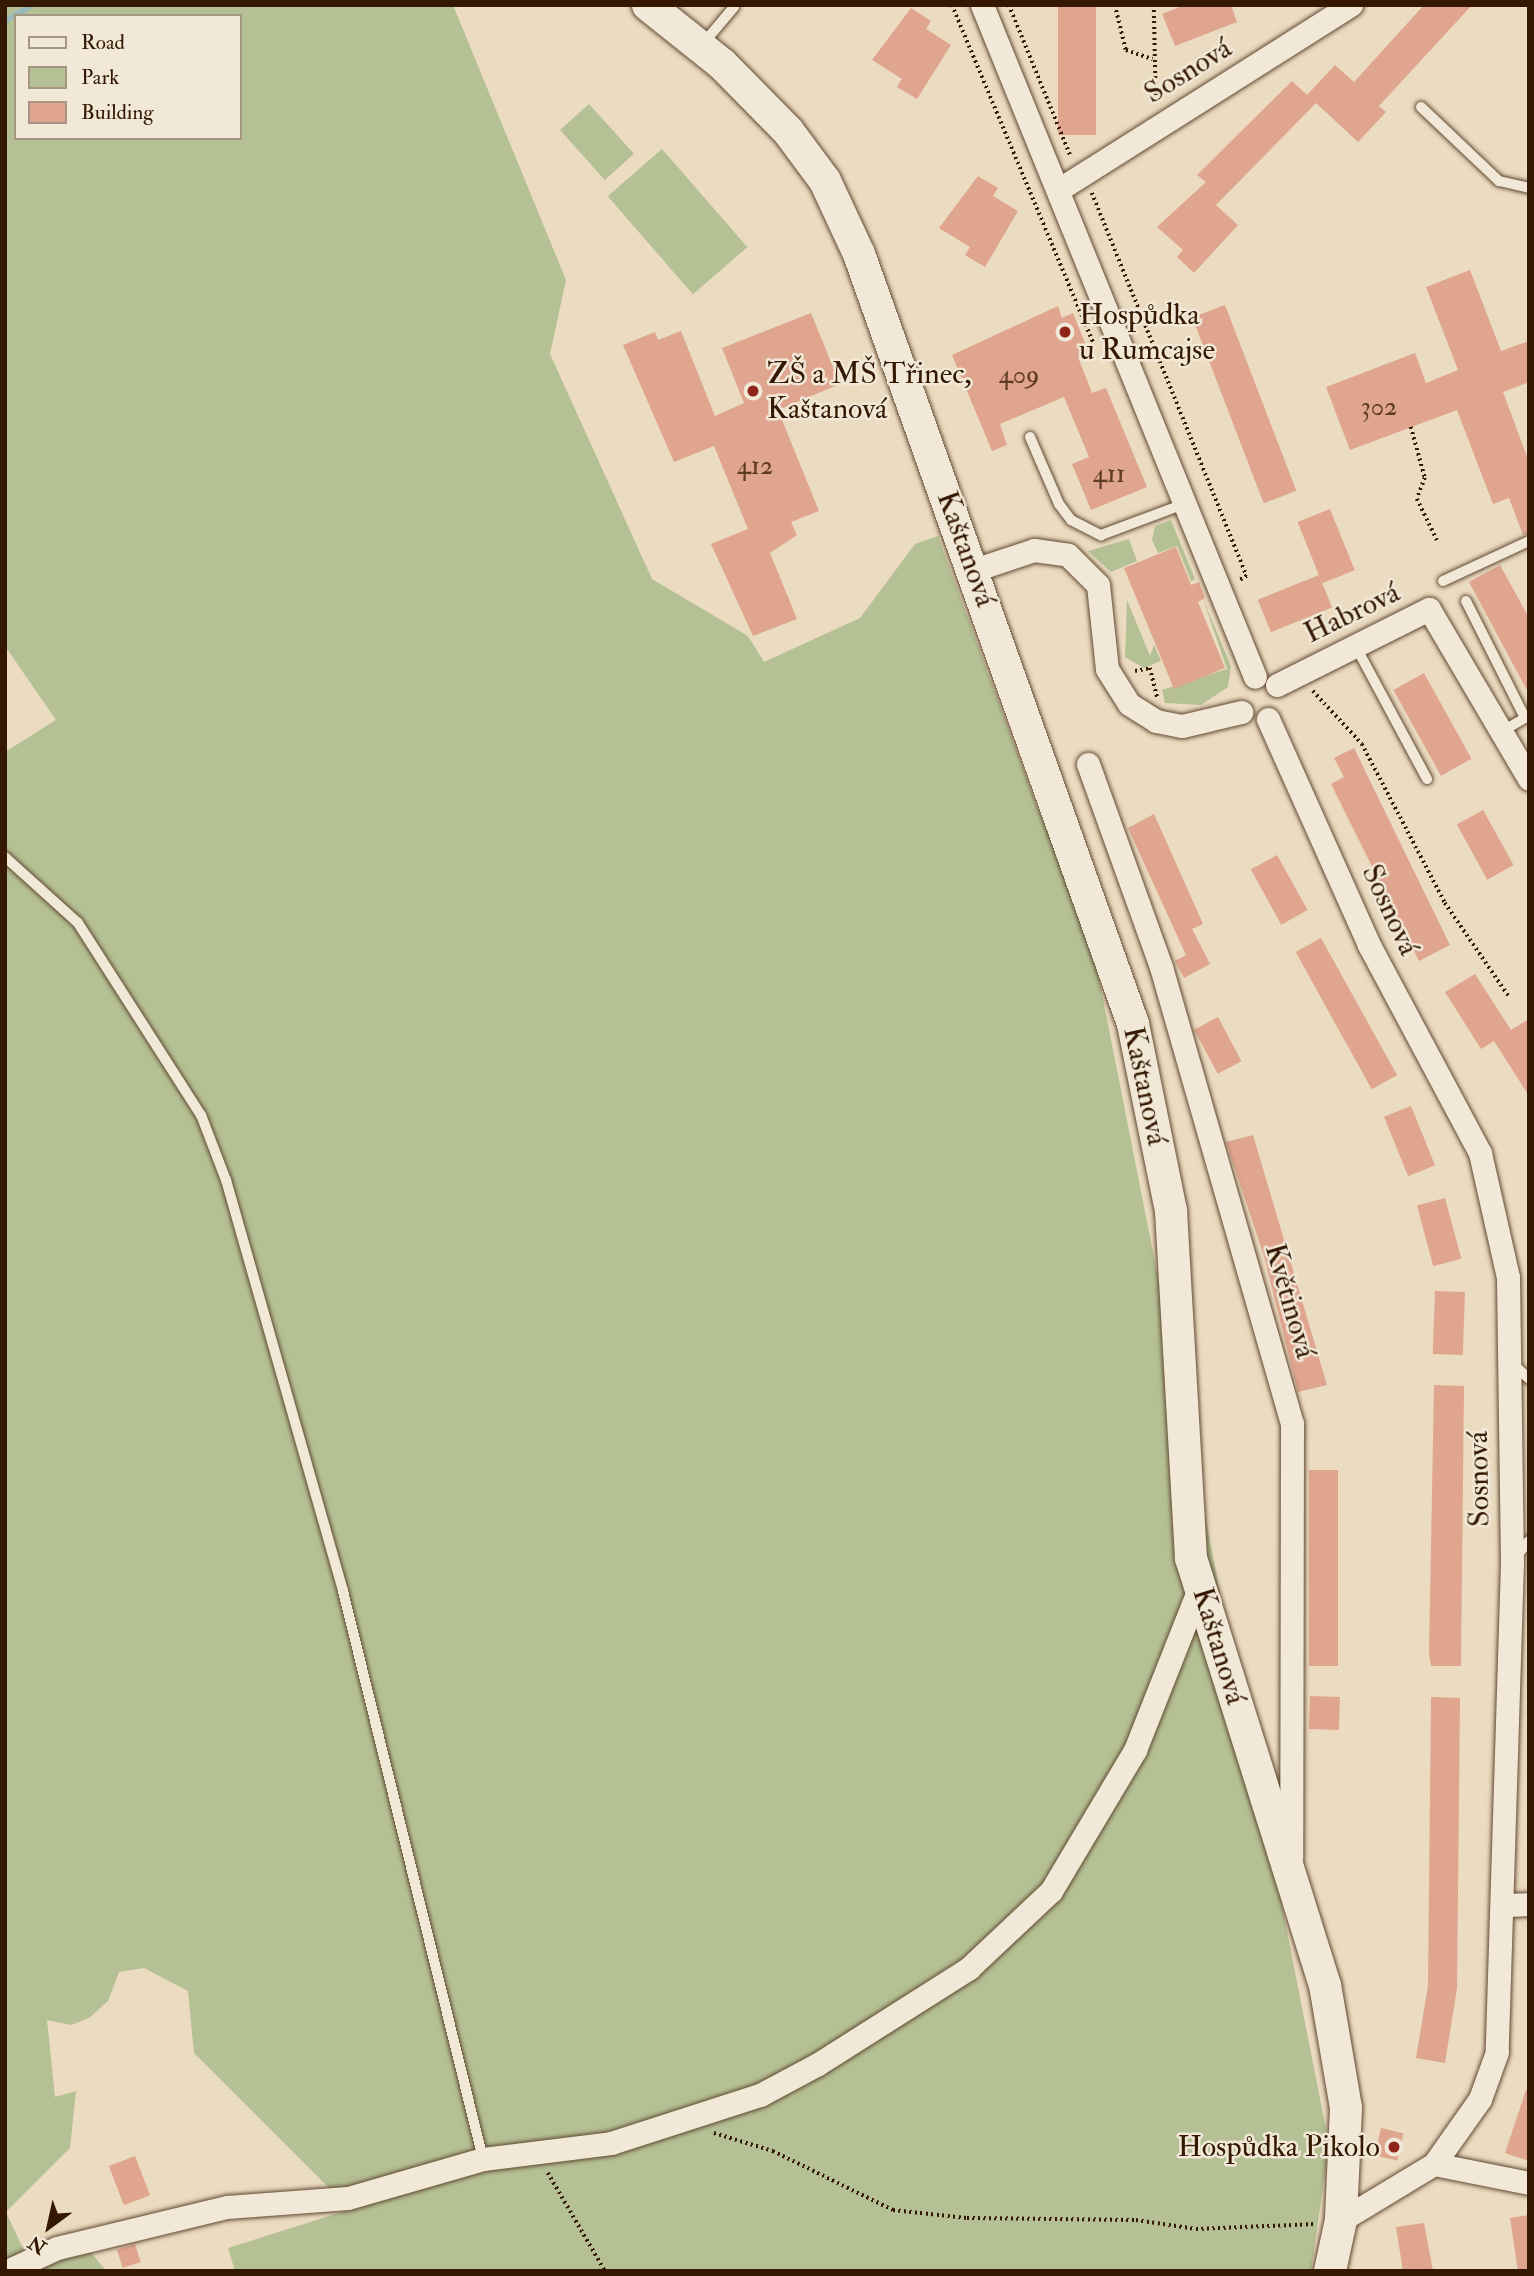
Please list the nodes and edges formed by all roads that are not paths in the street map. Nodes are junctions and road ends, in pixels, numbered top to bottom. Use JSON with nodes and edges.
{"nodes":[{"id":1,"x":648,"y":5,"type":"edge"},
{"id":2,"x":982,"y":5,"type":"edge"},
{"id":3,"x":1351,"y":5,"type":"edge"},
{"id":4,"x":734,"y":7,"type":"dead end"},
{"id":5,"x":701,"y":47,"type":"junction"},
{"id":6,"x":1421,"y":107,"type":"dead end"},
{"id":7,"x":1529,"y":188,"type":"edge"},
{"id":8,"x":1058,"y":190,"type":"junction"},
{"id":9,"x":1030,"y":437,"type":"dead end"},
{"id":10,"x":1184,"y":503,"type":"junction"},
{"id":11,"x":1529,"y":541,"type":"edge"},
{"id":12,"x":974,"y":570,"type":"junction"},
{"id":13,"x":1443,"y":581,"type":"dead end"},
{"id":14,"x":1465,"y":601,"type":"dead end"},
{"id":15,"x":1356,"y":647,"type":"junction"},
{"id":16,"x":1255,"y":677,"type":"junction"},
{"id":17,"x":1277,"y":685,"type":"junction"},
{"id":18,"x":1241,"y":712,"type":"junction"},
{"id":19,"x":1268,"y":719,"type":"junction"},
{"id":20,"x":1501,"y":732,"type":"junction"},
{"id":21,"x":1088,"y":764,"type":"dead end"},
{"id":22,"x":1427,"y":779,"type":"dead end"},
{"id":23,"x":1529,"y":779,"type":"edge"},
{"id":24,"x":5,"y":857,"type":"edge"},
{"id":25,"x":1510,"y":1361,"type":"junction"},
{"id":26,"x":1529,"y":1379,"type":"edge"},
{"id":27,"x":1529,"y":1541,"type":"edge"},
{"id":28,"x":1520,"y":1563,"type":"edge"},
{"id":29,"x":1200,"y":1586,"type":"junction"},
{"id":30,"x":1291,"y":1877,"type":"junction"},
{"id":31,"x":1529,"y":1904,"type":"edge"},
{"id":32,"x":1503,"y":1905,"type":"junction"},
{"id":33,"x":483,"y":2159,"type":"junction"},
{"id":34,"x":1434,"y":2164,"type":"junction"},
{"id":35,"x":1529,"y":2183,"type":"edge"},
{"id":36,"x":1341,"y":2220,"type":"junction"},
{"id":37,"x":8,"y":2271,"type":"edge"},
{"id":38,"x":1329,"y":2271,"type":"edge"}],
"edges":[{"from":1,"to":5,"type":"street","name":"Kaštanová"},
{"from":2,"to":8,"type":"street"},
{"from":3,"to":8,"type":"street","name":"Sosnová"},
{"from":4,"to":5,"type":"lane"},
{"from":5,"to":12,"type":"street","name":"Kaštanová"},
{"from":6,"to":7,"type":"lane"},
{"from":8,"to":10,"type":"street"},
{"from":9,"to":10,"type":"lane"},
{"from":10,"to":16,"type":"street"},
{"from":11,"to":13,"type":"lane"},
{"from":12,"to":18,"type":"street"},
{"from":12,"to":29,"type":"street","name":"Kaštanová"},
{"from":14,"to":20,"type":"lane"},
{"from":15,"to":17,"type":"street","name":"Habrová"},
{"from":15,"to":20,"type":"street","name":"Habrová"},
{"from":15,"to":22,"type":"lane"},
{"from":16,"to":17,"type":"street"},
{"from":16,"to":18,"type":"street"},
{"from":17,"to":19,"type":"street"},
{"from":18,"to":19,"type":"street"},
{"from":19,"to":25,"type":"street","name":"Sosnová"},
{"from":20,"to":23,"type":"street","name":"Habrová"},
{"from":21,"to":30,"type":"street","name":"Květinová"},
{"from":24,"to":33,"type":"lane"},
{"from":25,"to":26,"type":"lane"},
{"from":25,"to":28,"type":"street","name":"Sosnová"},
{"from":27,"to":28,"type":"lane"},
{"from":28,"to":32,"type":"street","name":"Sosnová"},
{"from":29,"to":30,"type":"street","name":"Kaštanová"},
{"from":29,"to":33,"type":"street"},
{"from":30,"to":36,"type":"street","name":"Kaštanová"},
{"from":31,"to":32,"type":"street"},
{"from":32,"to":34,"type":"street","name":"Sosnová"},
{"from":33,"to":37,"type":"street"},
{"from":34,"to":35,"type":"street"},
{"from":34,"to":36,"type":"street","name":"Sosnová"},
{"from":36,"to":38,"type":"street","name":"Kaštanová"}]}
